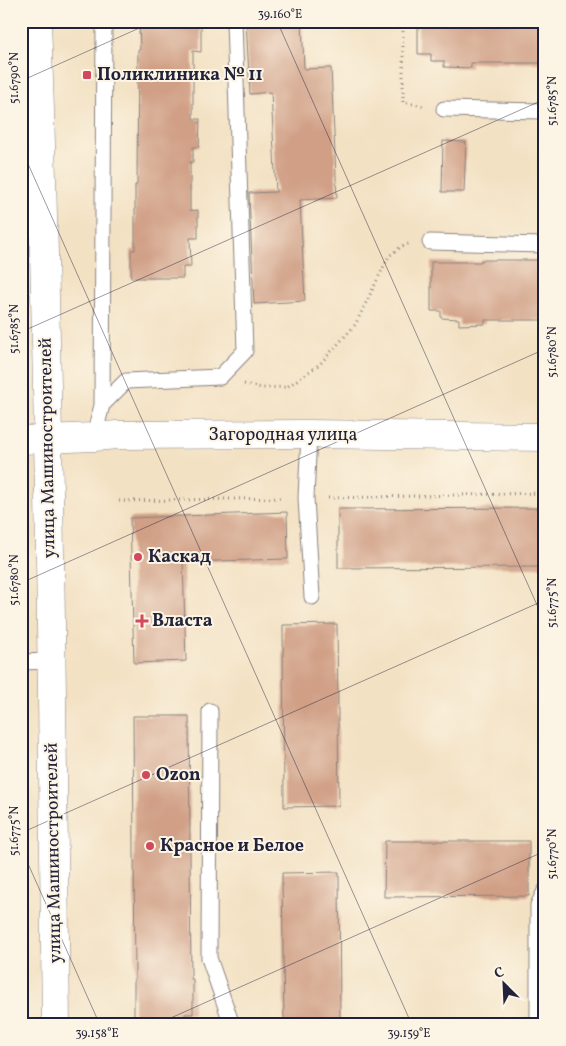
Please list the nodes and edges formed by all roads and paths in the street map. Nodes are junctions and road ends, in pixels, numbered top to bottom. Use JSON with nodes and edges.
{"nodes":[{"id":1,"x":37,"y":21,"type":"edge"},
{"id":2,"x":104,"y":21,"type":"edge"},
{"id":3,"x":234,"y":21,"type":"edge"},
{"id":4,"x":403,"y":21,"type":"edge"},
{"id":5,"x":444,"y":109,"type":"joint"},
{"id":6,"x":545,"y":111,"type":"edge"},
{"id":7,"x":430,"y":242,"type":"joint"},
{"id":8,"x":545,"y":245,"type":"edge"},
{"id":9,"x":220,"y":377,"type":"junction"},
{"id":10,"x":102,"y":405,"type":"junction"},
{"id":11,"x":309,"y":434,"type":"junction"},
{"id":12,"x":94,"y":437,"type":"junction"},
{"id":13,"x":545,"y":437,"type":"edge"},
{"id":14,"x":34,"y":439,"type":"edge"},
{"id":15,"x":545,"y":493,"type":"edge"},
{"id":16,"x":306,"y":498,"type":"junction"},
{"id":17,"x":119,"y":502,"type":"dead end"},
{"id":18,"x":312,"y":597,"type":"dead end"},
{"id":19,"x":52,"y":661,"type":"junction"},
{"id":20,"x":21,"y":662,"type":"edge"},
{"id":21,"x":210,"y":711,"type":"dead end"},
{"id":22,"x":543,"y":900,"type":"edge"},
{"id":23,"x":56,"y":1025,"type":"edge"},
{"id":24,"x":232,"y":1025,"type":"edge"},
{"id":25,"x":538,"y":1025,"type":"edge"}],
"edges":[{"from":1,"to":14,"type":"street","name":"улица Машиностроителей"},
{"from":2,"to":10,"type":"lane"},
{"from":3,"to":9,"type":"lane"},
{"from":4,"to":5,"type":"path"},
{"from":5,"to":6,"type":"lane"},
{"from":7,"to":8,"type":"lane"},
{"from":7,"to":9,"type":"path"},
{"from":9,"to":10,"type":"lane"},
{"from":10,"to":12,"type":"lane"},
{"from":11,"to":12,"type":"street","name":"Загородная улица"},
{"from":11,"to":13,"type":"street","name":"Загородная улица"},
{"from":11,"to":16,"type":"lane"},
{"from":12,"to":14,"type":"street","name":"Загородная улица"},
{"from":14,"to":19,"type":"street","name":"улица Машиностроителей"},
{"from":15,"to":16,"type":"path"},
{"from":16,"to":17,"type":"path"},
{"from":16,"to":18,"type":"lane"},
{"from":19,"to":20,"type":"lane"},
{"from":19,"to":23,"type":"street","name":"улица Машиностроителей"},
{"from":21,"to":24,"type":"lane"},
{"from":22,"to":25,"type":"lane"}]}
